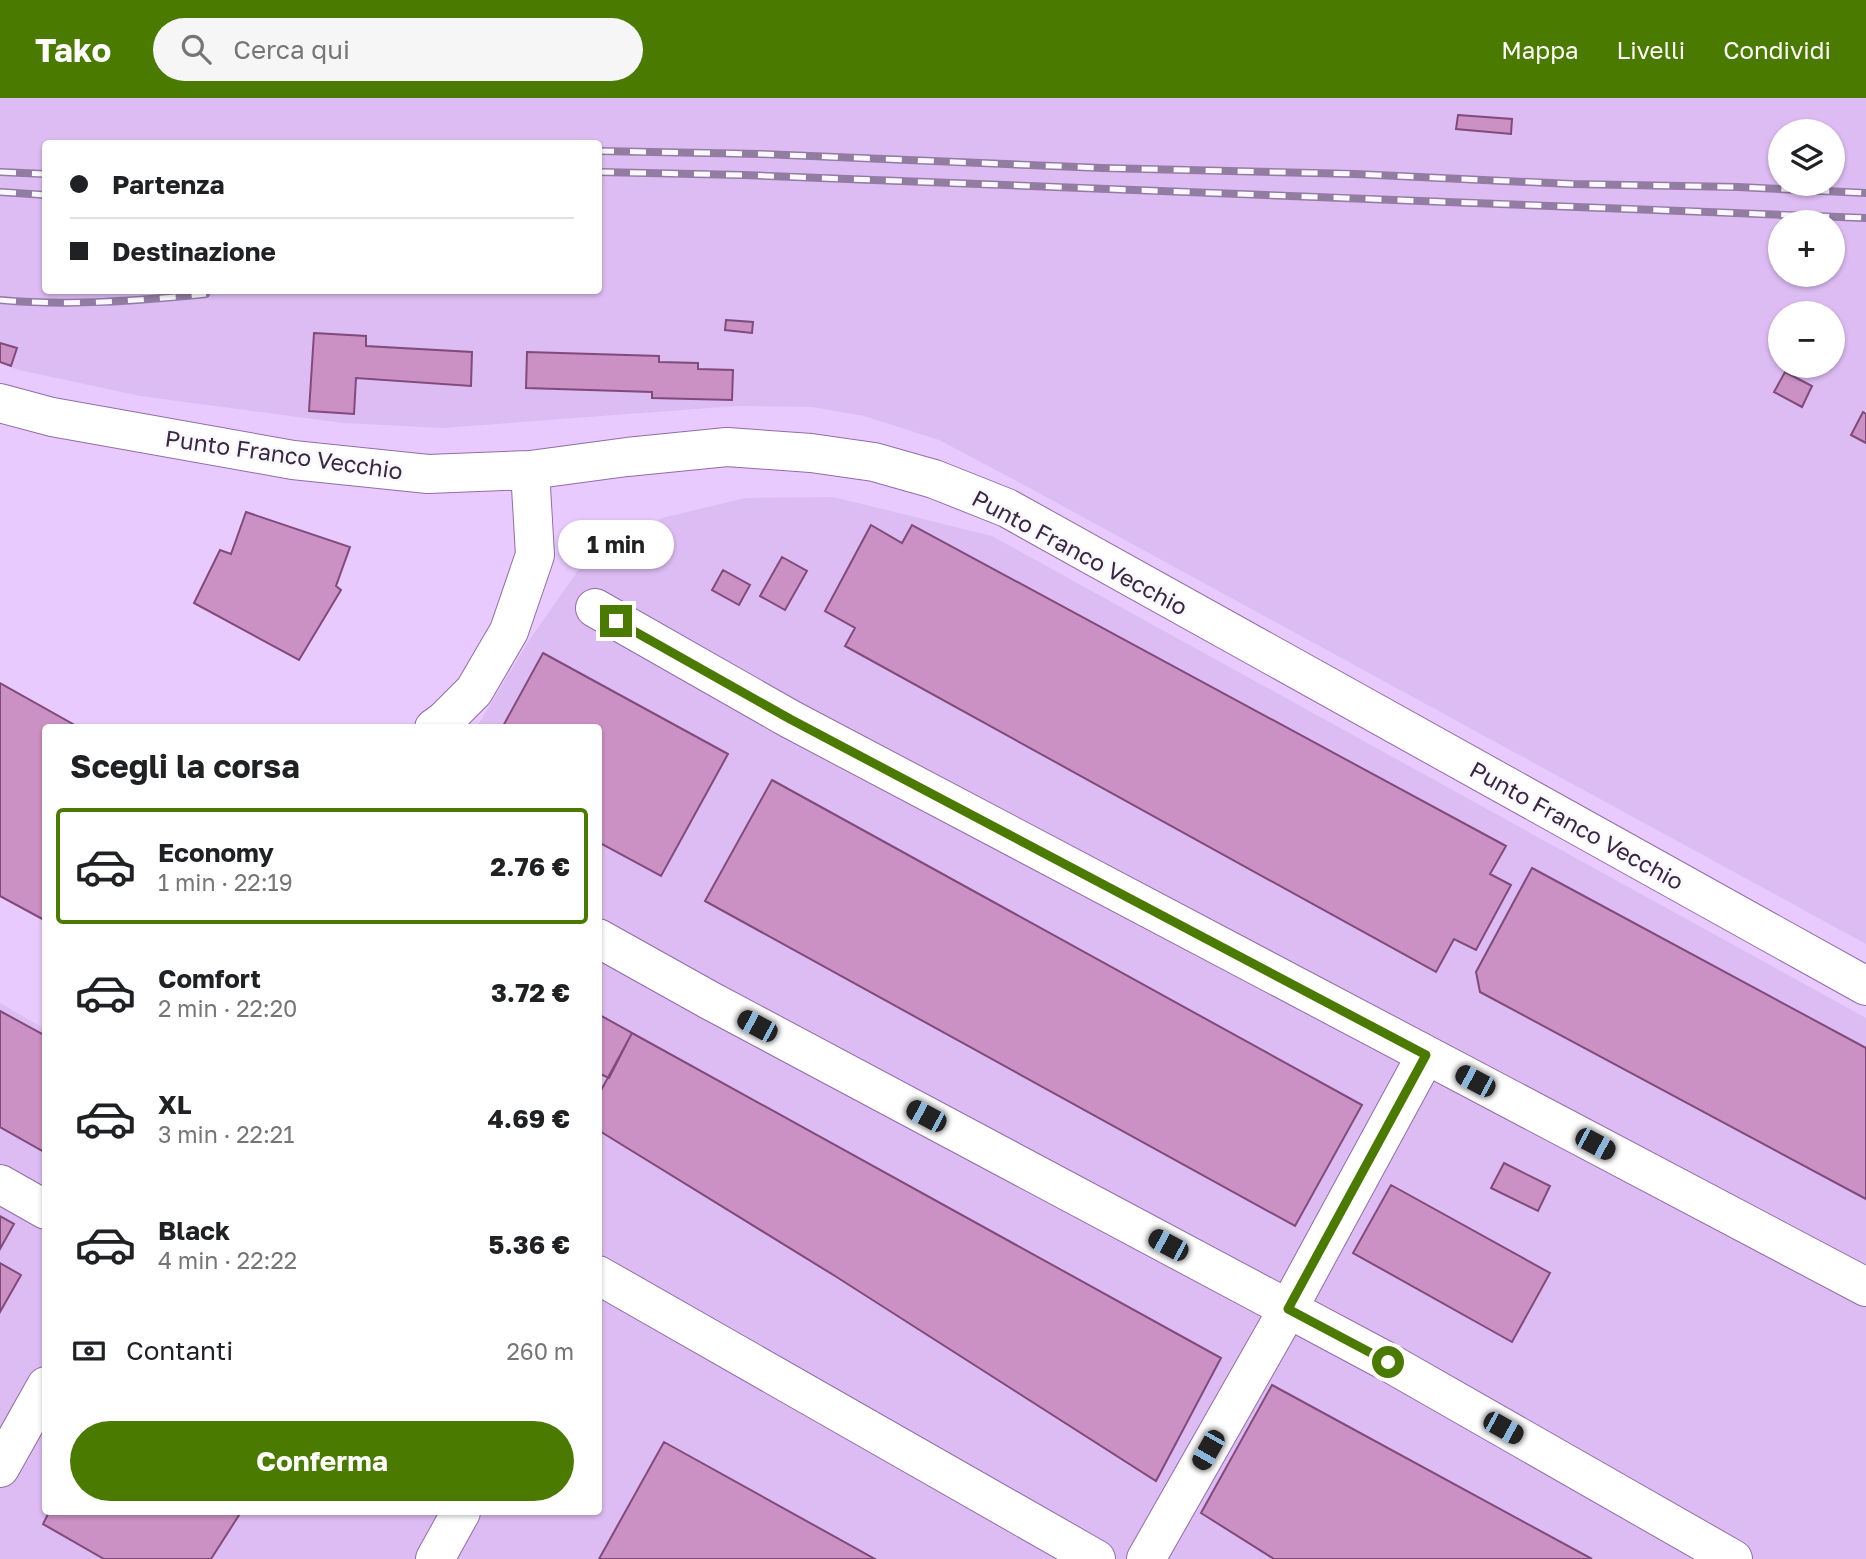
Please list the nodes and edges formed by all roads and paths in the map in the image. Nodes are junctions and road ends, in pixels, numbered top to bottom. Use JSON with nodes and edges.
{"nodes":[{"id":1,"x":0,"y":403,"type":"edge"},
{"id":2,"x":530,"y":470,"type":"junction"},
{"id":3,"x":594,"y":608,"type":"dead end"},
{"id":4,"x":440,"y":724,"type":"edge"},
{"id":5,"x":602,"y":941,"type":"edge"},
{"id":6,"x":1866,"y":986,"type":"edge"},
{"id":7,"x":1426,"y":1055,"type":"junction"},
{"id":8,"x":0,"y":1184,"type":"edge"},
{"id":9,"x":42,"y":1208,"type":"edge"},
{"id":10,"x":602,"y":1277,"type":"edge"},
{"id":11,"x":1866,"y":1287,"type":"edge"},
{"id":12,"x":1288,"y":1309,"type":"junction"},
{"id":13,"x":42,"y":1393,"type":"edge"},
{"id":14,"x":0,"y":1468,"type":"edge"},
{"id":15,"x":459,"y":1515,"type":"edge"},
{"id":16,"x":435,"y":1559,"type":"edge"},
{"id":17,"x":1096,"y":1559,"type":"edge"},
{"id":18,"x":1146,"y":1559,"type":"edge"},
{"id":19,"x":1733,"y":1559,"type":"edge"}],
"edges":[{"from":1,"to":2,"type":"street","name":"Punto Franco Vecchio"},
{"from":2,"to":4,"type":"street"},
{"from":2,"to":6,"type":"street","name":"Punto Franco Vecchio"},
{"from":3,"to":7,"type":"street"},
{"from":5,"to":12,"type":"street"},
{"from":7,"to":11,"type":"street"},
{"from":7,"to":12,"type":"street"},
{"from":8,"to":9,"type":"street"},
{"from":10,"to":17,"type":"street"},
{"from":12,"to":18,"type":"street"},
{"from":12,"to":19,"type":"street"},
{"from":13,"to":14,"type":"street"},
{"from":15,"to":16,"type":"street"}]}
